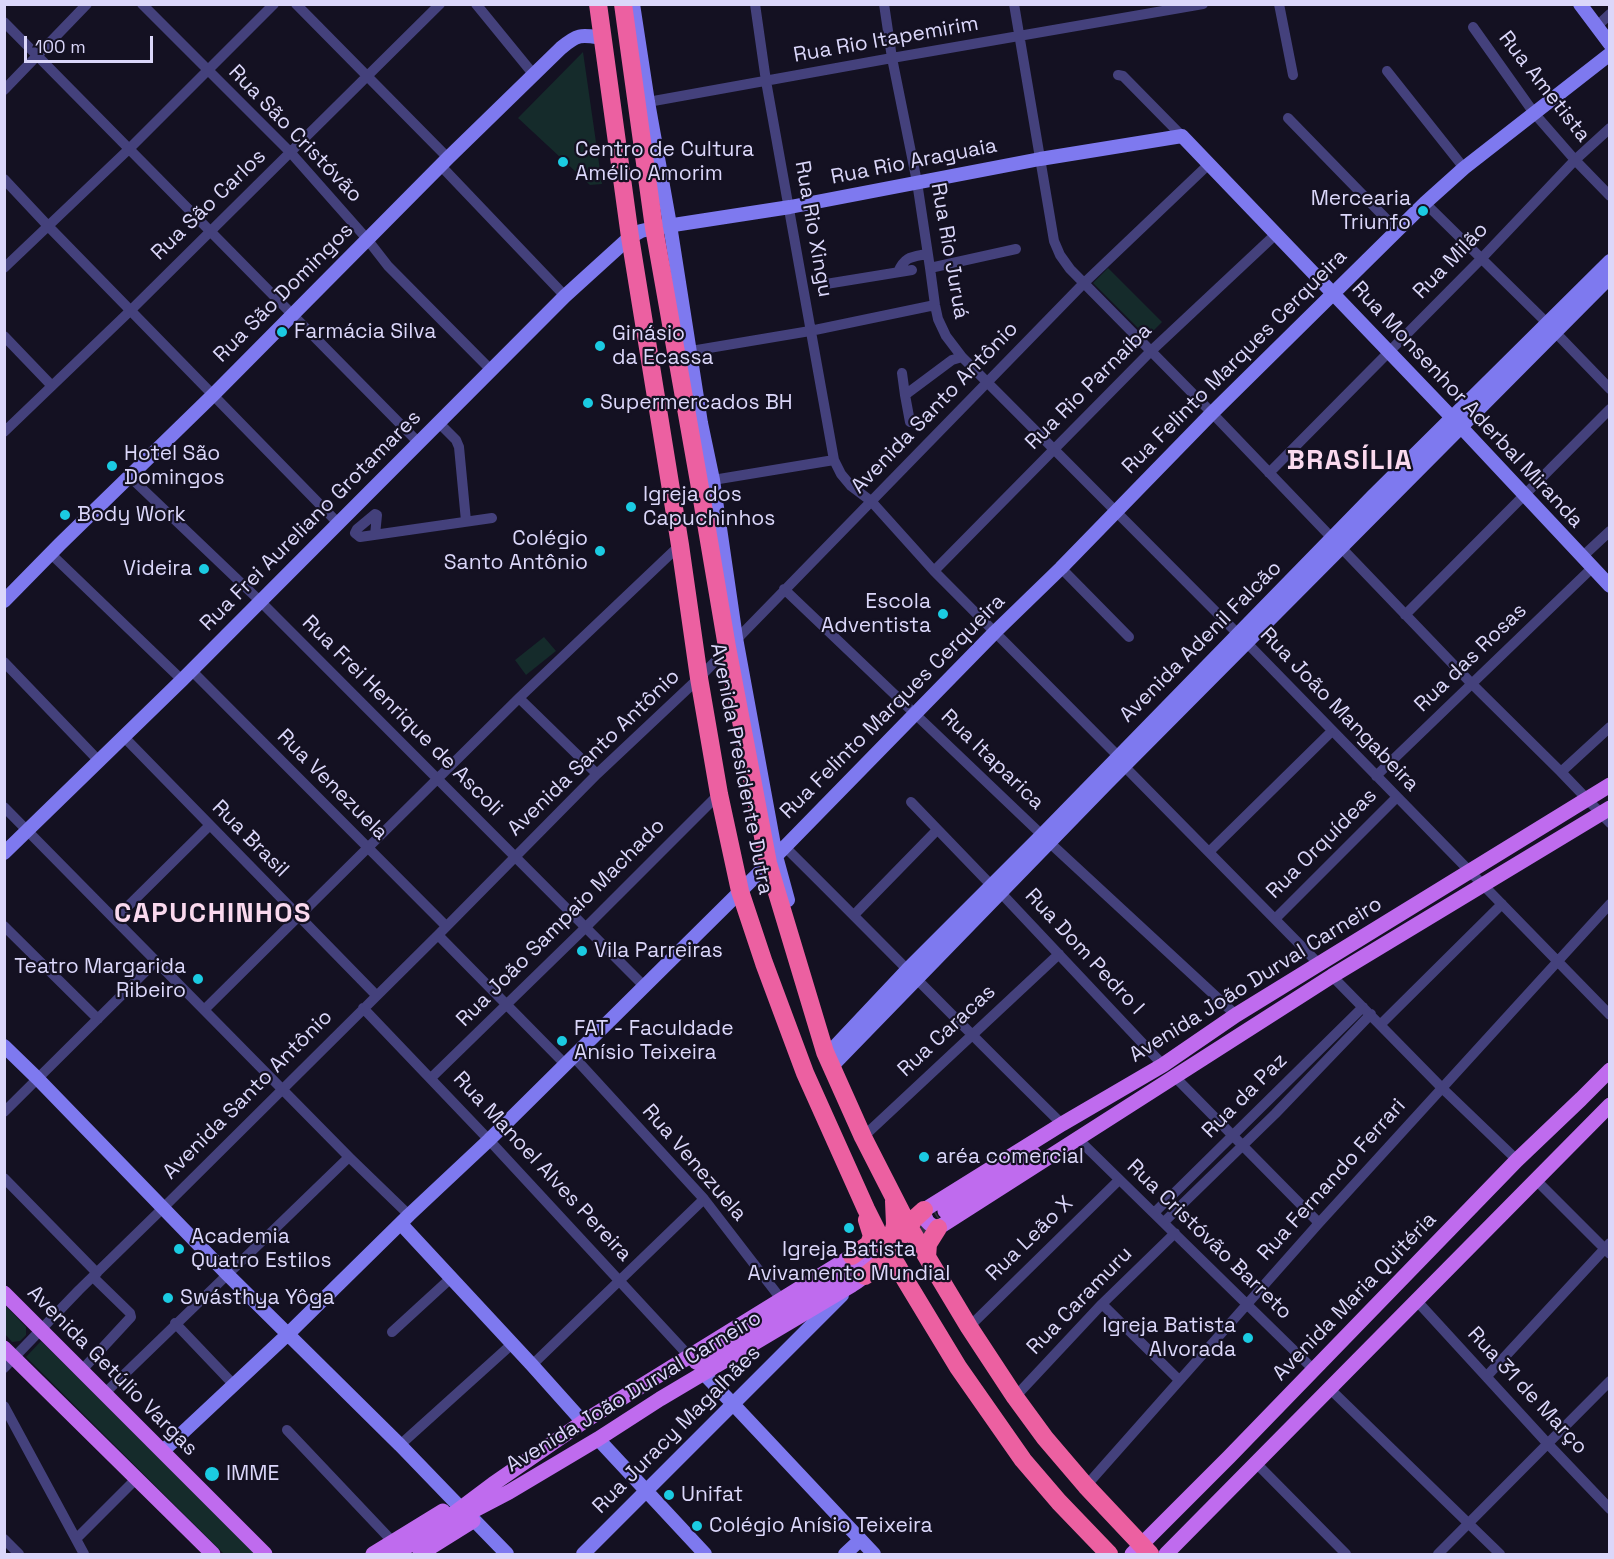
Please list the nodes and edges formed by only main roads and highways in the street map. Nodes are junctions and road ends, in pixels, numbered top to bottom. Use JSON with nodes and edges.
{"nodes":[{"id":1,"x":624,"y":4,"type":"edge"},
{"id":2,"x":599,"y":12,"type":"edge"},
{"id":3,"x":640,"y":47,"type":"road end"},
{"id":4,"x":1610,"y":785,"type":"edge"},
{"id":5,"x":1606,"y":815,"type":"edge"},
{"id":6,"x":1610,"y":1070,"type":"edge"},
{"id":7,"x":1160,"y":1072,"type":"junction"},
{"id":8,"x":1174,"y":1076,"type":"junction"},
{"id":9,"x":1610,"y":1105,"type":"edge"},
{"id":10,"x":895,"y":1199,"type":"junction"},
{"id":11,"x":866,"y":1209,"type":"junction"},
{"id":12,"x":933,"y":1218,"type":"junction"},
{"id":13,"x":909,"y":1227,"type":"junction"},
{"id":14,"x":927,"y":1257,"type":"junction"},
{"id":15,"x":892,"y":1258,"type":"junction"},
{"id":16,"x":857,"y":1271,"type":"junction"},
{"id":17,"x":906,"y":1281,"type":"junction"},
{"id":18,"x":4,"y":1293,"type":"edge"},
{"id":19,"x":720,"y":1350,"type":"junction"},
{"id":20,"x":8,"y":1358,"type":"edge"},
{"id":21,"x":655,"y":1379,"type":"junction"},
{"id":22,"x":667,"y":1395,"type":"junction"},
{"id":23,"x":1229,"y":1457,"type":"junction"},
{"id":24,"x":1252,"y":1467,"type":"junction"},
{"id":25,"x":493,"y":1484,"type":"junction"},
{"id":26,"x":509,"y":1492,"type":"junction"},
{"id":27,"x":421,"y":1538,"type":"junction"},
{"id":28,"x":394,"y":1548,"type":"edge"},
{"id":29,"x":1141,"y":1551,"type":"edge"},
{"id":30,"x":213,"y":1554,"type":"edge"},
{"id":31,"x":266,"y":1554,"type":"edge"},
{"id":32,"x":374,"y":1554,"type":"edge"},
{"id":33,"x":420,"y":1554,"type":"edge"},
{"id":34,"x":1109,"y":1554,"type":"edge"},
{"id":35,"x":1166,"y":1554,"type":"edge"}],
"edges":[{"from":1,"to":3,"type":"highway"},
{"from":1,"to":10,"type":"highway","name":"Avenida Presidente Dutra"},
{"from":2,"to":11,"type":"highway","name":"Avenida Presidente Dutra"},
{"from":4,"to":7,"type":"main road","name":"Avenida João Durval Carneiro"},
{"from":5,"to":8,"type":"main road","name":"Avenida João Durval Carneiro"},
{"from":6,"to":23,"type":"main road","name":"Avenida Maria Quitéria"},
{"from":7,"to":8,"type":"main road"},
{"from":7,"to":12,"type":"main road"},
{"from":7,"to":12,"type":"main road","name":"Avenida João Durval Carneiro"},
{"from":8,"to":12,"type":"main road","name":"Avenida João Durval Carneiro"},
{"from":9,"to":24,"type":"main road"},
{"from":10,"to":12,"type":"highway"},
{"from":10,"to":13,"type":"highway","name":"Avenida Presidente Dutra"},
{"from":10,"to":15,"type":"highway"},
{"from":11,"to":15,"type":"highway","name":"Avenida Presidente Dutra"},
{"from":11,"to":16,"type":"highway"},
{"from":12,"to":13,"type":"highway"},
{"from":12,"to":14,"type":"highway"},
{"from":13,"to":14,"type":"highway","name":"Avenida Presidente Dutra"},
{"from":13,"to":15,"type":"highway"},
{"from":14,"to":29,"type":"highway","name":"Avenida Presidente Dutra"},
{"from":15,"to":16,"type":"highway"},
{"from":15,"to":17,"type":"highway","name":"Avenida Presidente Dutra"},
{"from":16,"to":17,"type":"highway"},
{"from":16,"to":19,"type":"main road"},
{"from":16,"to":21,"type":"main road","name":"Avenida João Durval Carneiro"},
{"from":16,"to":22,"type":"main road","name":"Avenida João Durval Carneiro"},
{"from":17,"to":34,"type":"highway","name":"Avenida Presidente Dutra"},
{"from":18,"to":31,"type":"main road","name":"Avenida Getúlio Vargas"},
{"from":19,"to":21,"type":"main road"},
{"from":19,"to":22,"type":"main road"},
{"from":20,"to":30,"type":"main road"},
{"from":21,"to":25,"type":"main road","name":"Avenida João Durval Carneiro"},
{"from":22,"to":26,"type":"main road","name":"Avenida João Durval Carneiro"},
{"from":23,"to":24,"type":"main road"},
{"from":23,"to":29,"type":"main road","name":"Avenida Maria Quitéria"},
{"from":24,"to":35,"type":"main road"},
{"from":25,"to":27,"type":"main road","name":"Avenida João Durval Carneiro"},
{"from":25,"to":28,"type":"main road"},
{"from":26,"to":27,"type":"main road","name":"Avenida João Durval Carneiro"},
{"from":26,"to":33,"type":"main road"},
{"from":27,"to":28,"type":"main road","name":"Avenida João Durval Carneiro"},
{"from":28,"to":32,"type":"main road"}]}
